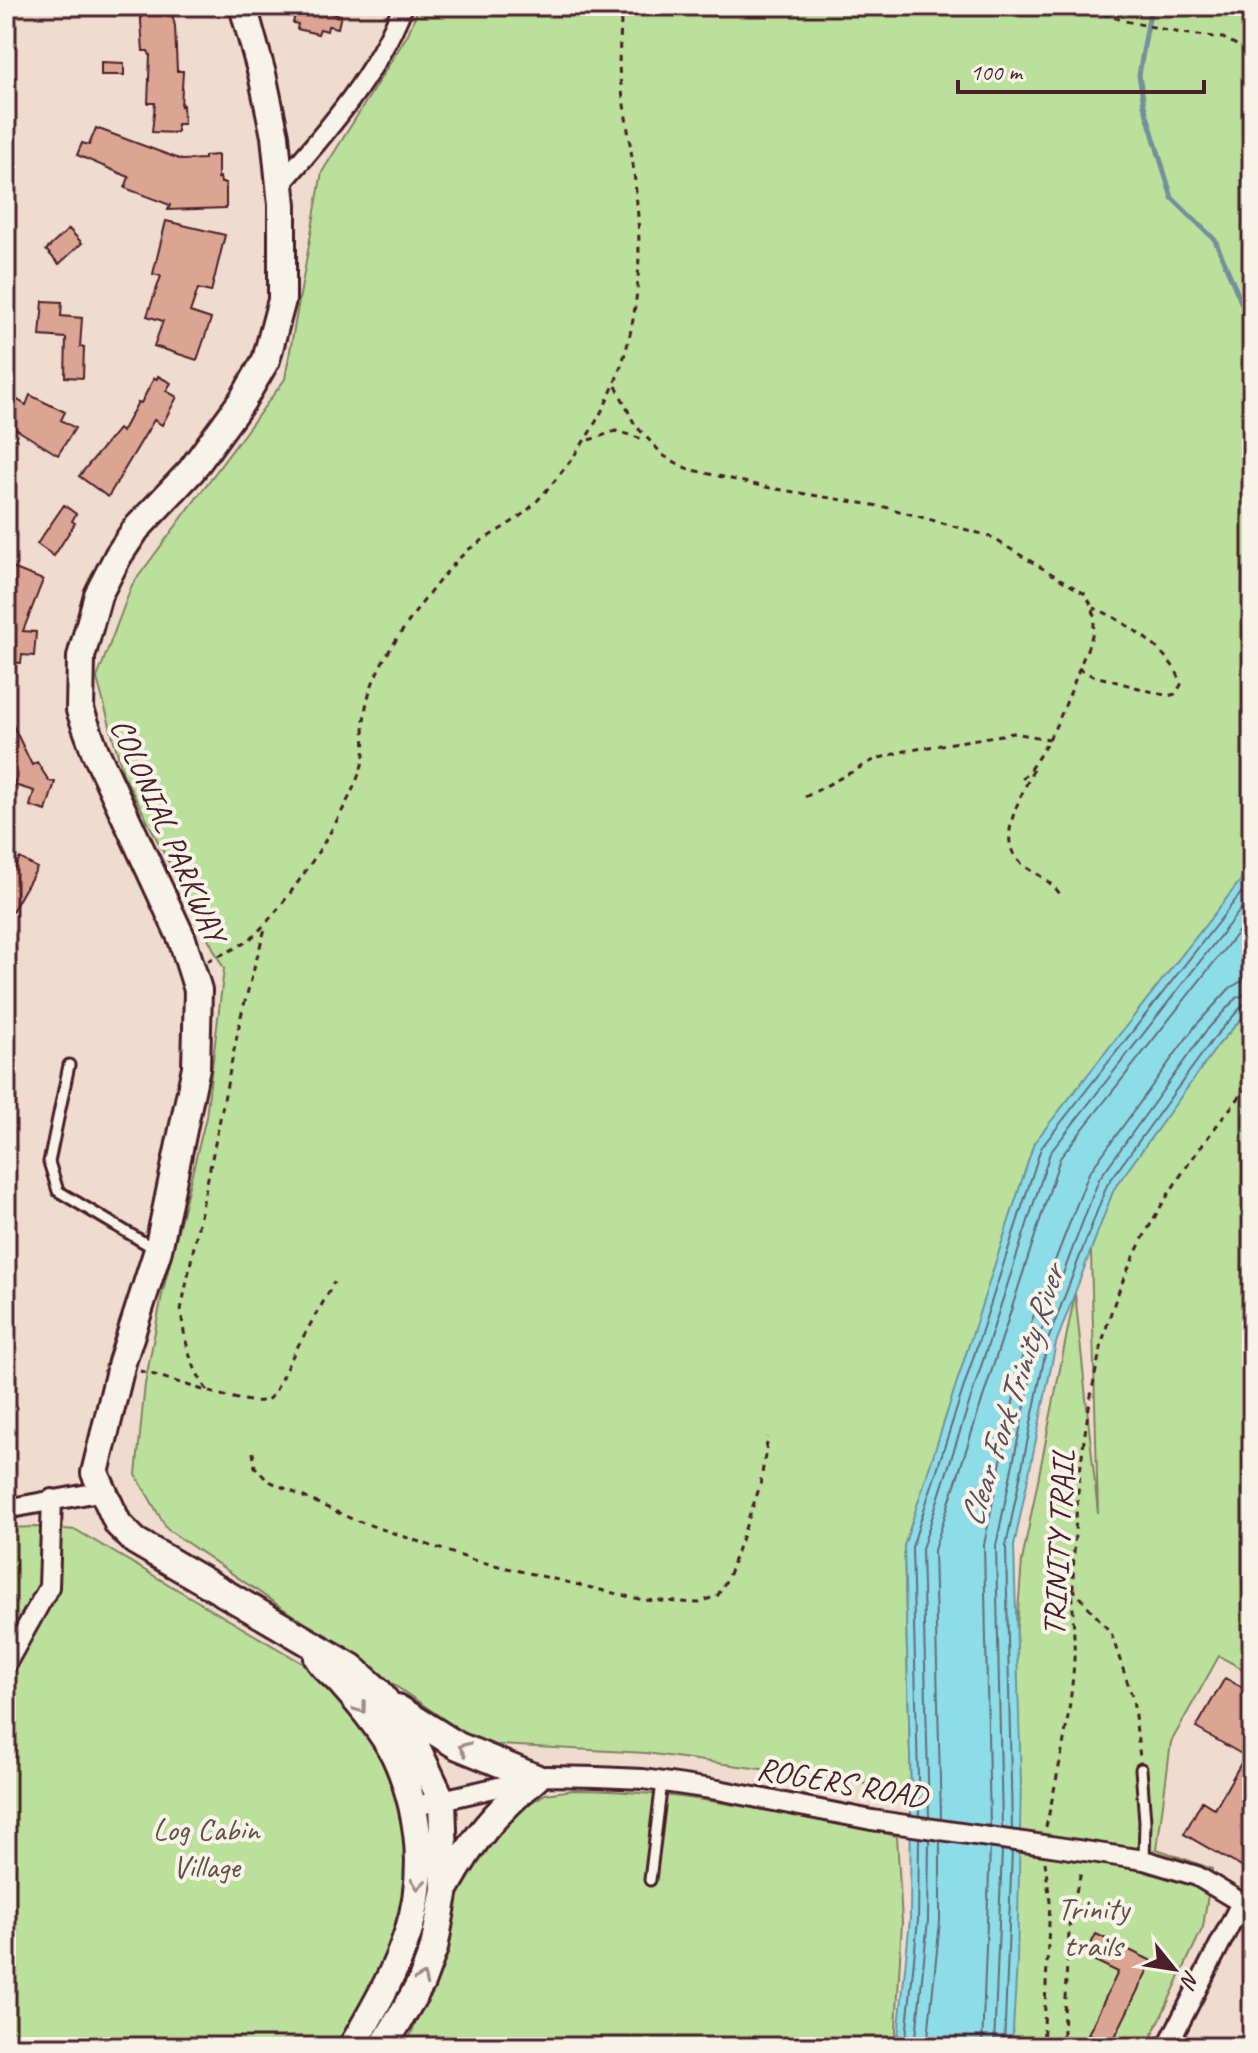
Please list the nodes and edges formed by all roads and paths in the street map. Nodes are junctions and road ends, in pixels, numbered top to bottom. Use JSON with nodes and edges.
{"nodes":[{"id":1,"x":243,"y":6,"type":"edge"},
{"id":2,"x":403,"y":6,"type":"edge"},
{"id":3,"x":620,"y":6,"type":"edge"},
{"id":4,"x":629,"y":6,"type":"edge"},
{"id":5,"x":1080,"y":6,"type":"edge"},
{"id":6,"x":622,"y":19,"type":"junction"},
{"id":7,"x":1252,"y":53,"type":"edge"},
{"id":8,"x":281,"y":184,"type":"junction"},
{"id":9,"x":616,"y":385,"type":"junction"},
{"id":10,"x":587,"y":441,"type":"junction"},
{"id":11,"x":650,"y":441,"type":"junction"},
{"id":12,"x":1094,"y":608,"type":"junction"},
{"id":13,"x":1079,"y":668,"type":"junction"},
{"id":14,"x":1049,"y":739,"type":"junction"},
{"id":15,"x":1036,"y":763,"type":"junction"},
{"id":16,"x":1019,"y":783,"type":"dead end"},
{"id":17,"x":805,"y":797,"type":"dead end"},
{"id":18,"x":1060,"y":894,"type":"dead end"},
{"id":19,"x":267,"y":921,"type":"junction"},
{"id":20,"x":193,"y":969,"type":"junction"},
{"id":21,"x":69,"y":1065,"type":"dead end"},
{"id":22,"x":1252,"y":1082,"type":"edge"},
{"id":23,"x":158,"y":1250,"type":"junction"},
{"id":24,"x":334,"y":1282,"type":"dead end"},
{"id":25,"x":121,"y":1368,"type":"junction"},
{"id":26,"x":207,"y":1390,"type":"junction"},
{"id":27,"x":768,"y":1437,"type":"dead end"},
{"id":28,"x":253,"y":1452,"type":"dead end"},
{"id":29,"x":104,"y":1491,"type":"junction"},
{"id":30,"x":52,"y":1499,"type":"junction"},
{"id":31,"x":6,"y":1509,"type":"edge"},
{"id":32,"x":1072,"y":1588,"type":"junction"},
{"id":33,"x":313,"y":1647,"type":"junction"},
{"id":34,"x":6,"y":1664,"type":"edge"},
{"id":35,"x":384,"y":1700,"type":"junction"},
{"id":36,"x":1141,"y":1769,"type":"joint"},
{"id":37,"x":536,"y":1778,"type":"junction"},
{"id":38,"x":662,"y":1782,"type":"junction"},
{"id":39,"x":442,"y":1801,"type":"junction"},
{"id":40,"x":412,"y":1807,"type":"junction"},
{"id":41,"x":1045,"y":1829,"type":"dead end"},
{"id":42,"x":1084,"y":1851,"type":"junction"},
{"id":43,"x":1045,"y":1856,"type":"dead end"},
{"id":44,"x":1144,"y":1860,"type":"junction"},
{"id":45,"x":650,"y":1880,"type":"dead end"},
{"id":46,"x":445,"y":1889,"type":"junction"},
{"id":47,"x":1246,"y":1906,"type":"edge"},
{"id":48,"x":352,"y":2047,"type":"edge"},
{"id":49,"x":383,"y":2047,"type":"edge"},
{"id":50,"x":1043,"y":2047,"type":"edge"},
{"id":51,"x":1062,"y":2047,"type":"edge"},
{"id":52,"x":1167,"y":2047,"type":"edge"}],
"edges":[{"from":1,"to":8,"type":"street","name":"COLONIAL PARKWAY"},
{"from":2,"to":8,"type":"street"},
{"from":3,"to":6,"type":"path"},
{"from":4,"to":6,"type":"path"},
{"from":5,"to":7,"type":"path"},
{"from":6,"to":9,"type":"path"},
{"from":8,"to":20,"type":"street","name":"COLONIAL PARKWAY"},
{"from":9,"to":10,"type":"path"},
{"from":9,"to":11,"type":"path"},
{"from":10,"to":11,"type":"path"},
{"from":10,"to":19,"type":"path"},
{"from":11,"to":12,"type":"path"},
{"from":12,"to":13,"type":"path"},
{"from":12,"to":13,"type":"path"},
{"from":13,"to":14,"type":"path"},
{"from":14,"to":15,"type":"path"},
{"from":14,"to":17,"type":"path"},
{"from":15,"to":16,"type":"path"},
{"from":15,"to":18,"type":"path"},
{"from":19,"to":20,"type":"path"},
{"from":19,"to":26,"type":"path"},
{"from":20,"to":23,"type":"street","name":"COLONIAL PARKWAY"},
{"from":21,"to":23,"type":"lane"},
{"from":22,"to":32,"type":"path","name":"TRINITY TRAIL"},
{"from":23,"to":25,"type":"street","name":"COLONIAL PARKWAY"},
{"from":24,"to":26,"type":"path"},
{"from":25,"to":26,"type":"path"},
{"from":25,"to":29,"type":"street","name":"COLONIAL PARKWAY"},
{"from":27,"to":28,"type":"path"},
{"from":29,"to":30,"type":"street"},
{"from":29,"to":33,"type":"street","name":"COLONIAL PARKWAY"},
{"from":30,"to":31,"type":"street"},
{"from":30,"to":34,"type":"street"},
{"from":32,"to":36,"type":"path"},
{"from":32,"to":41,"type":"path","name":"TRINITY TRAIL"},
{"from":33,"to":35,"type":"street","name":"COLONIAL PARKWAY"},
{"from":33,"to":40,"type":"street","one_way":true},
{"from":37,"to":35,"type":"street","one_way":true},
{"from":35,"to":39,"type":"street"},
{"from":36,"to":44,"type":"lane"},
{"from":37,"to":38,"type":"street","name":"ROGERS ROAD"},
{"from":37,"to":39,"type":"street","name":"ROGERS ROAD"},
{"from":37,"to":46,"type":"street"},
{"from":38,"to":42,"type":"street","name":"ROGERS ROAD","bridge":true},
{"from":38,"to":45,"type":"lane"},
{"from":39,"to":40,"type":"street","name":"ROGERS ROAD"},
{"from":39,"to":46,"type":"street"},
{"from":40,"to":48,"type":"street","one_way":true},
{"from":42,"to":44,"type":"street","name":"ROGERS ROAD"},
{"from":42,"to":51,"type":"path"},
{"from":43,"to":50,"type":"path"},
{"from":44,"to":47,"type":"street","name":"ROGERS ROAD"},
{"from":49,"to":46,"type":"street","one_way":true},
{"from":47,"to":52,"type":"street"}]}
